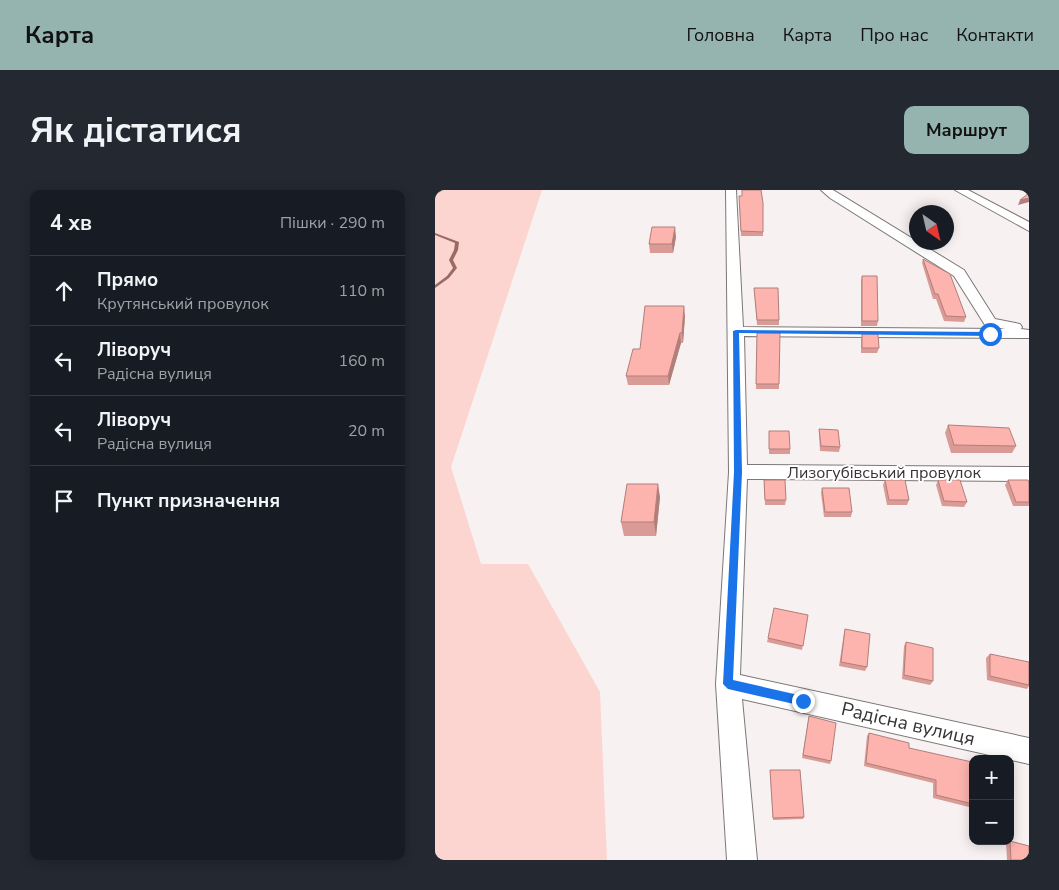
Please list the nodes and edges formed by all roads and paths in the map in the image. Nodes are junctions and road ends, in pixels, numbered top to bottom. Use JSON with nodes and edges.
{"nodes":[{"id":1,"x":731,"y":190,"type":"edge"},
{"id":2,"x":826,"y":190,"type":"edge"},
{"id":3,"x":960,"y":190,"type":"edge"},
{"id":4,"x":1029,"y":228,"type":"edge"},
{"id":5,"x":1029,"y":330,"type":"edge"},
{"id":6,"x":736,"y":331,"type":"junction"},
{"id":7,"x":1029,"y":334,"type":"edge"},
{"id":8,"x":738,"y":472,"type":"junction"},
{"id":9,"x":1029,"y":474,"type":"edge"},
{"id":10,"x":728,"y":684,"type":"junction"},
{"id":11,"x":1029,"y":751,"type":"edge"},
{"id":12,"x":742,"y":860,"type":"edge"}],
"edges":[{"from":1,"to":6,"type":"street"},
{"from":2,"to":5,"type":"street"},
{"from":3,"to":4,"type":"street"},
{"from":6,"to":7,"type":"street"},
{"from":6,"to":8,"type":"street"},
{"from":8,"to":9,"type":"street","name":"Лизогубівський провулок"},
{"from":8,"to":10,"type":"street"},
{"from":10,"to":11,"type":"street","name":"Радісна вулиця"},
{"from":10,"to":12,"type":"street"}]}
